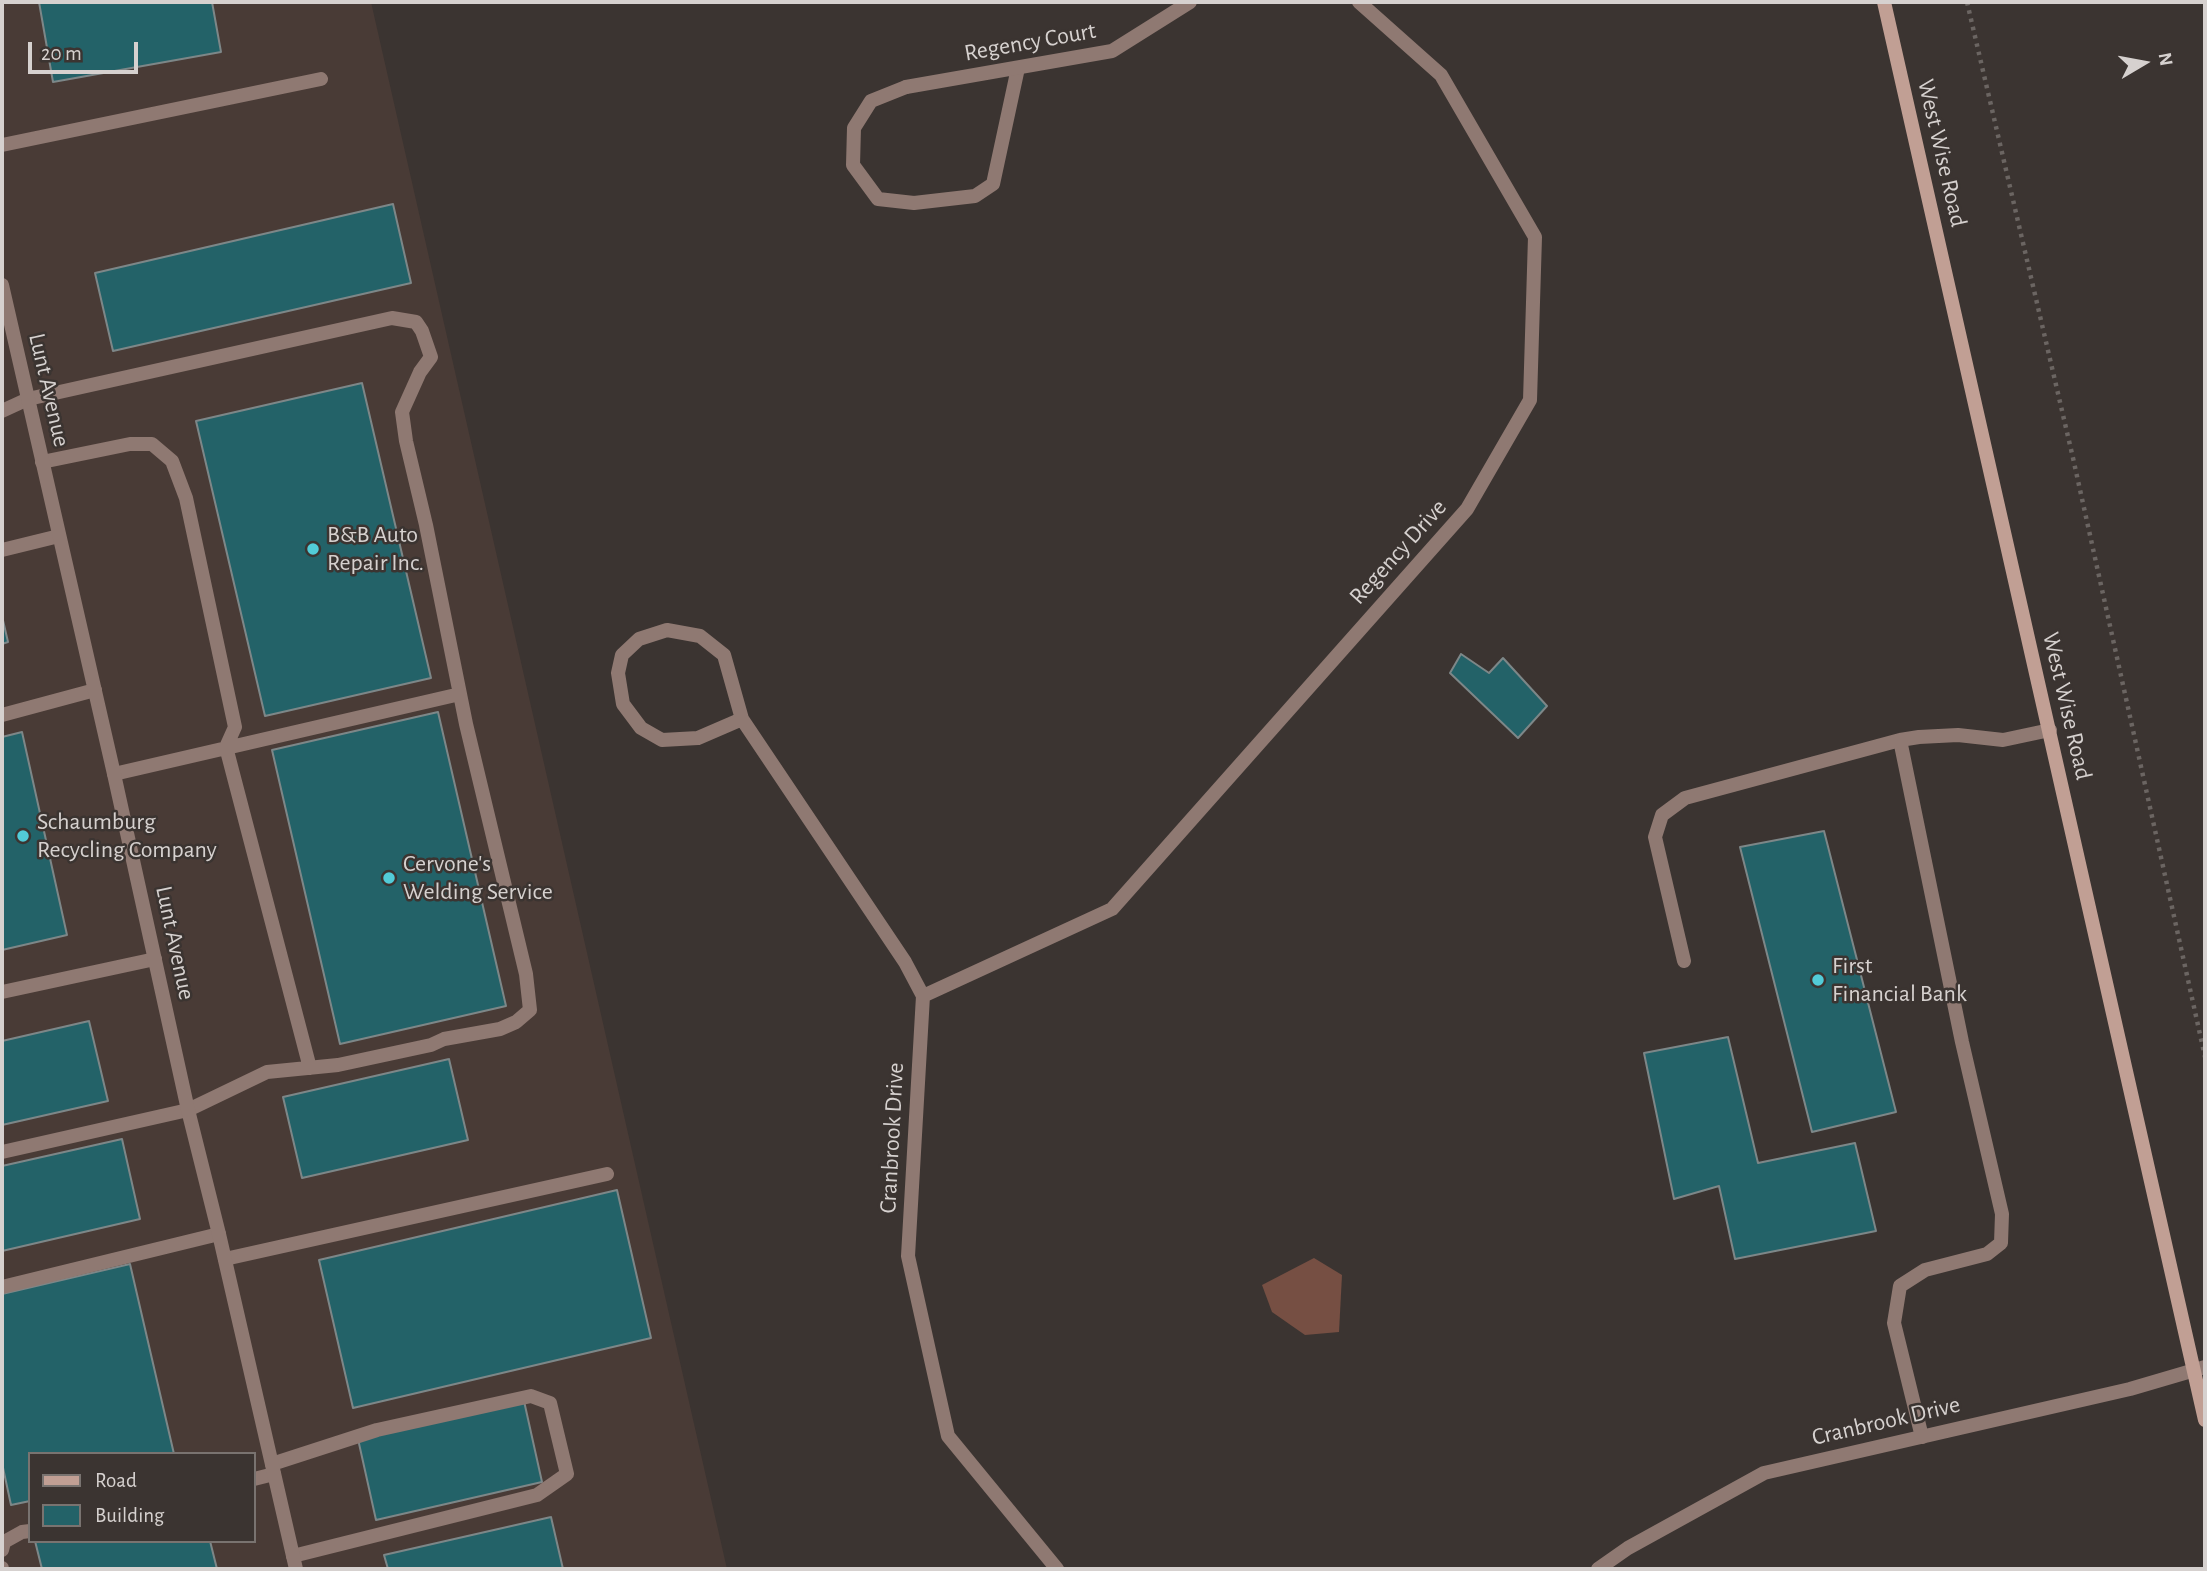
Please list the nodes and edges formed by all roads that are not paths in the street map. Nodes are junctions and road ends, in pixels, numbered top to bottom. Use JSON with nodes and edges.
{"nodes":[{"id":1,"x":1191,"y":2,"type":"edge"},
{"id":2,"x":1359,"y":2,"type":"edge"},
{"id":3,"x":1884,"y":2,"type":"edge"},
{"id":4,"x":1018,"y":68,"type":"junction"},
{"id":5,"x":321,"y":79,"type":"dead end"},
{"id":6,"x":2,"y":145,"type":"edge"},
{"id":7,"x":2,"y":285,"type":"edge"},
{"id":8,"x":28,"y":399,"type":"junction"},
{"id":9,"x":2,"y":411,"type":"edge"},
{"id":10,"x":42,"y":461,"type":"junction"},
{"id":11,"x":59,"y":536,"type":"junction"},
{"id":12,"x":2,"y":550,"type":"edge"},
{"id":13,"x":95,"y":690,"type":"junction"},
{"id":14,"x":460,"y":694,"type":"junction"},
{"id":15,"x":2,"y":715,"type":"edge"},
{"id":16,"x":742,"y":719,"type":"junction"},
{"id":17,"x":2050,"y":730,"type":"junction"},
{"id":18,"x":1900,"y":740,"type":"junction"},
{"id":19,"x":226,"y":747,"type":"junction"},
{"id":20,"x":114,"y":774,"type":"junction"},
{"id":21,"x":155,"y":959,"type":"junction"},
{"id":22,"x":1684,"y":961,"type":"dead end"},
{"id":23,"x":2,"y":992,"type":"edge"},
{"id":24,"x":923,"y":996,"type":"junction"},
{"id":25,"x":310,"y":1068,"type":"junction"},
{"id":26,"x":188,"y":1110,"type":"junction"},
{"id":27,"x":2,"y":1152,"type":"edge"},
{"id":28,"x":607,"y":1174,"type":"dead end"},
{"id":29,"x":219,"y":1234,"type":"junction"},
{"id":30,"x":225,"y":1259,"type":"junction"},
{"id":31,"x":2,"y":1287,"type":"edge"},
{"id":32,"x":2199,"y":1369,"type":"edge"},
{"id":33,"x":2205,"y":1420,"type":"edge"},
{"id":34,"x":1922,"y":1437,"type":"junction"},
{"id":35,"x":273,"y":1469,"type":"junction"},
{"id":36,"x":256,"y":1478,"type":"edge"},
{"id":37,"x":28,"y":1531,"type":"edge"},
{"id":38,"x":2,"y":1550,"type":"edge"},
{"id":39,"x":294,"y":1563,"type":"edge"},
{"id":40,"x":1057,"y":1569,"type":"edge"},
{"id":41,"x":1598,"y":1569,"type":"edge"}],
"edges":[{"from":1,"to":4,"type":"street","name":"Regency Court"},
{"from":2,"to":24,"type":"street","name":"Regency Drive"},
{"from":3,"to":17,"type":"street","name":"West Wise Road"},
{"from":4,"to":4,"type":"street","name":"Regency Court"},
{"from":5,"to":6,"type":"street"},
{"from":7,"to":8,"type":"street","name":"Lunt Avenue"},
{"from":8,"to":9,"type":"street"},
{"from":8,"to":10,"type":"street","name":"Lunt Avenue"},
{"from":8,"to":14,"type":"street"},
{"from":10,"to":11,"type":"street","name":"Lunt Avenue"},
{"from":10,"to":19,"type":"street"},
{"from":11,"to":12,"type":"street"},
{"from":11,"to":13,"type":"street","name":"Lunt Avenue"},
{"from":13,"to":15,"type":"street"},
{"from":13,"to":20,"type":"street","name":"Lunt Avenue"},
{"from":14,"to":19,"type":"street"},
{"from":14,"to":25,"type":"street"},
{"from":16,"to":16,"type":"street"},
{"from":16,"to":24,"type":"street"},
{"from":17,"to":18,"type":"street"},
{"from":17,"to":32,"type":"street","name":"West Wise Road"},
{"from":18,"to":22,"type":"street"},
{"from":18,"to":34,"type":"street"},
{"from":19,"to":20,"type":"street"},
{"from":19,"to":25,"type":"street"},
{"from":20,"to":21,"type":"street","name":"Lunt Avenue"},
{"from":21,"to":23,"type":"street"},
{"from":21,"to":26,"type":"street","name":"Lunt Avenue"},
{"from":24,"to":40,"type":"street","name":"Cranbrook Drive"},
{"from":25,"to":26,"type":"street"},
{"from":26,"to":27,"type":"street"},
{"from":26,"to":29,"type":"street","name":"Lunt Avenue"},
{"from":28,"to":30,"type":"street"},
{"from":29,"to":30,"type":"street","name":"Lunt Avenue"},
{"from":29,"to":31,"type":"street"},
{"from":30,"to":35,"type":"street","name":"Lunt Avenue"},
{"from":32,"to":33,"type":"street","name":"West Wise Road"},
{"from":32,"to":34,"type":"street","name":"Cranbrook Drive"},
{"from":34,"to":41,"type":"street","name":"Cranbrook Drive"},
{"from":35,"to":36,"type":"street"},
{"from":35,"to":39,"type":"street","name":"Lunt Avenue"},
{"from":35,"to":39,"type":"street"},
{"from":37,"to":38,"type":"street"}]}
